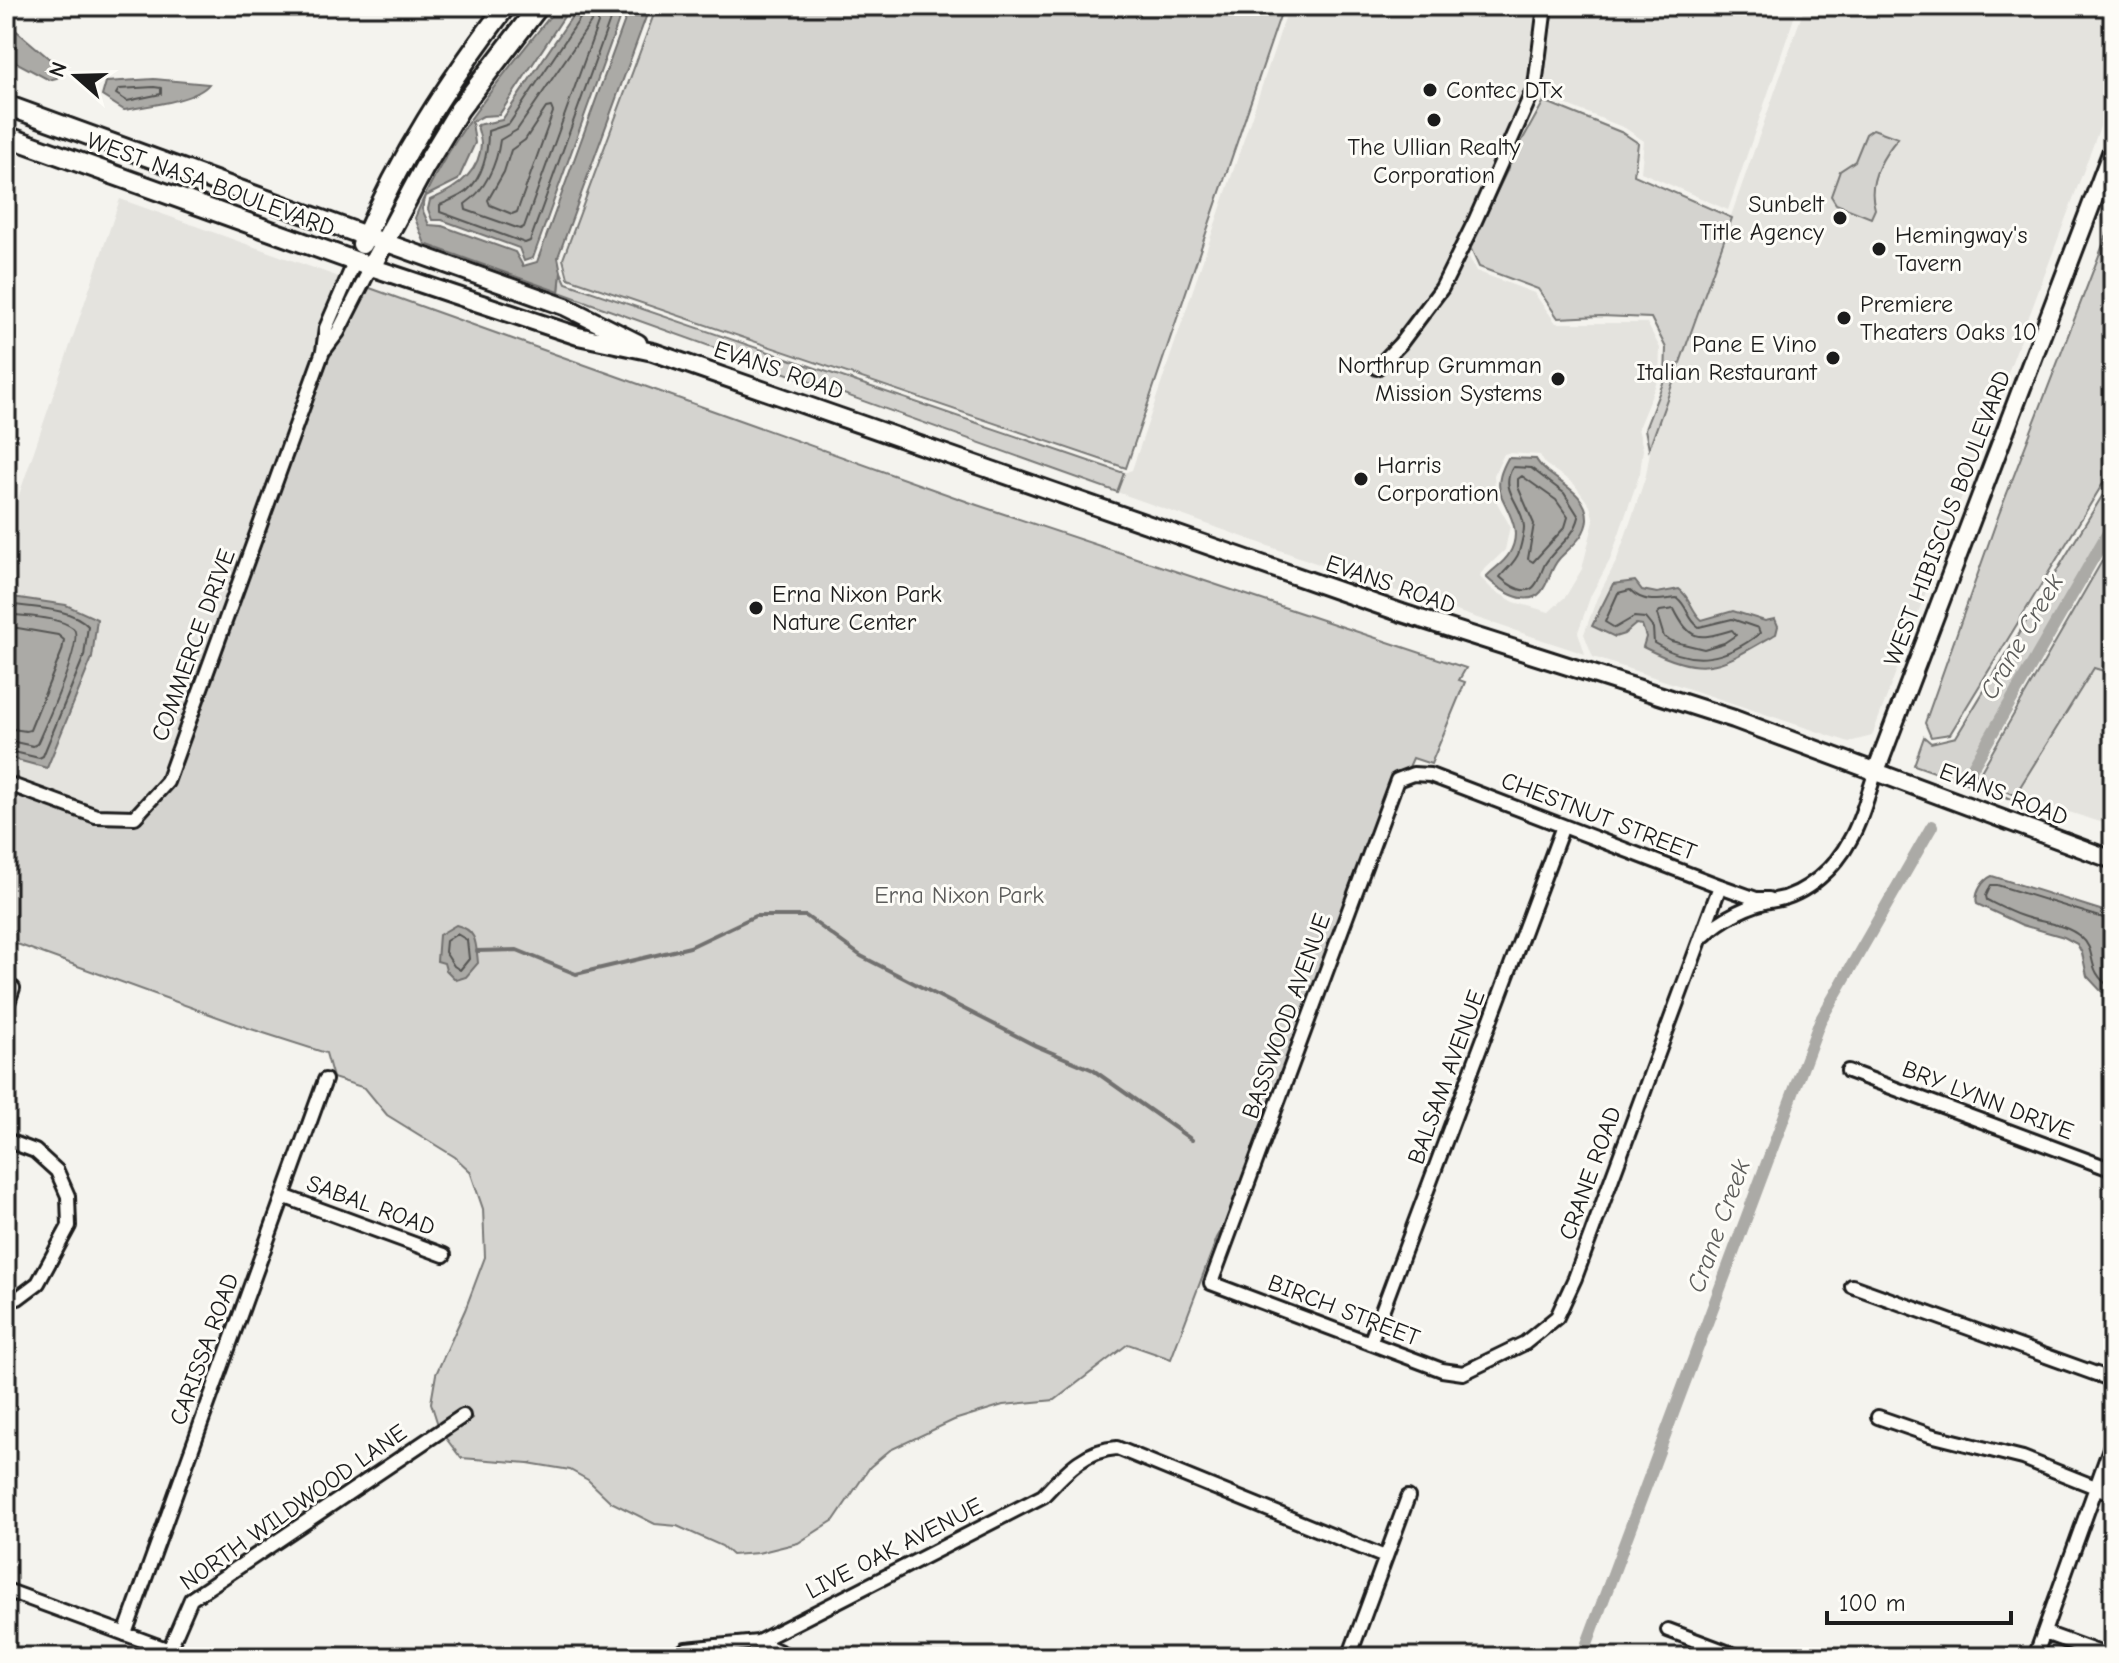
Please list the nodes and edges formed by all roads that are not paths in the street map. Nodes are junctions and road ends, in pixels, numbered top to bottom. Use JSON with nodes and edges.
{"nodes":[{"id":1,"x":506,"y":6,"type":"edge"},
{"id":2,"x":539,"y":6,"type":"edge"},
{"id":3,"x":1542,"y":7,"type":"edge"},
{"id":4,"x":6,"y":105,"type":"edge"},
{"id":5,"x":6,"y":136,"type":"edge"},
{"id":6,"x":2113,"y":148,"type":"edge"},
{"id":7,"x":366,"y":236,"type":"junction"},
{"id":8,"x":385,"y":243,"type":"junction"},
{"id":9,"x":363,"y":264,"type":"junction"},
{"id":10,"x":653,"y":352,"type":"junction"},
{"id":11,"x":1377,"y":368,"type":"dead end"},
{"id":12,"x":1876,"y":771,"type":"junction"},
{"id":13,"x":1413,"y":774,"type":"joint"},
{"id":14,"x":6,"y":783,"type":"edge"},
{"id":15,"x":1563,"y":826,"type":"junction"},
{"id":16,"x":2113,"y":860,"type":"edge"},
{"id":17,"x":1720,"y":886,"type":"junction"},
{"id":18,"x":1769,"y":899,"type":"junction"},
{"id":19,"x":1700,"y":940,"type":"junction"},
{"id":20,"x":13,"y":988,"type":"dead end"},
{"id":21,"x":6,"y":1009,"type":"edge"},
{"id":22,"x":1848,"y":1071,"type":"dead end"},
{"id":23,"x":325,"y":1080,"type":"dead end"},
{"id":24,"x":6,"y":1140,"type":"edge"},
{"id":25,"x":2113,"y":1170,"type":"edge"},
{"id":26,"x":283,"y":1196,"type":"junction"},
{"id":27,"x":444,"y":1255,"type":"dead end"},
{"id":28,"x":1211,"y":1283,"type":"joint"},
{"id":29,"x":1852,"y":1286,"type":"dead end"},
{"id":30,"x":6,"y":1301,"type":"edge"},
{"id":31,"x":1370,"y":1343,"type":"junction"},
{"id":32,"x":1463,"y":1373,"type":"joint"},
{"id":33,"x":2113,"y":1380,"type":"edge"},
{"id":34,"x":463,"y":1416,"type":"dead end"},
{"id":35,"x":1878,"y":1417,"type":"dead end"},
{"id":36,"x":2113,"y":1440,"type":"edge"},
{"id":37,"x":2094,"y":1488,"type":"junction"},
{"id":38,"x":2113,"y":1494,"type":"edge"},
{"id":39,"x":1408,"y":1497,"type":"dead end"},
{"id":40,"x":1385,"y":1557,"type":"junction"},
{"id":41,"x":6,"y":1590,"type":"edge"},
{"id":42,"x":1668,"y":1630,"type":"dead end"},
{"id":43,"x":2045,"y":1633,"type":"junction"},
{"id":44,"x":125,"y":1634,"type":"junction"},
{"id":45,"x":758,"y":1642,"type":"junction"},
{"id":46,"x":169,"y":1650,"type":"junction"},
{"id":47,"x":188,"y":1657,"type":"edge"},
{"id":48,"x":676,"y":1657,"type":"edge"},
{"id":49,"x":791,"y":1657,"type":"edge"},
{"id":50,"x":1349,"y":1657,"type":"edge"},
{"id":51,"x":1740,"y":1657,"type":"edge"},
{"id":52,"x":2035,"y":1657,"type":"edge"},
{"id":53,"x":2111,"y":1657,"type":"edge"}],
"edges":[{"from":1,"to":7,"type":"main road","name":"WEST NASA BOULEVARD"},
{"from":2,"to":8,"type":"main road"},
{"from":3,"to":11,"type":"street"},
{"from":4,"to":7,"type":"main road","name":"WEST NASA BOULEVARD"},
{"from":5,"to":9,"type":"main road","name":"WEST NASA BOULEVARD"},
{"from":6,"to":12,"type":"street","name":"WEST HIBISCUS BOULEVARD"},
{"from":7,"to":8,"type":"street","name":"EVANS ROAD"},
{"from":7,"to":9,"type":"main road","name":"WEST NASA BOULEVARD"},
{"from":8,"to":9,"type":"main road"},
{"from":8,"to":10,"type":"street","name":"EVANS ROAD"},
{"from":9,"to":10,"type":"street","name":"EVANS ROAD"},
{"from":9,"to":14,"type":"street","name":"COMMERCE DRIVE"},
{"from":10,"to":12,"type":"street","name":"EVANS ROAD"},
{"from":12,"to":16,"type":"street","name":"EVANS ROAD"},
{"from":12,"to":18,"type":"street"},
{"from":13,"to":15,"type":"street","name":"CHESTNUT STREET"},
{"from":13,"to":28,"type":"street","name":"BASSWOOD AVENUE"},
{"from":15,"to":17,"type":"street","name":"CHESTNUT STREET"},
{"from":15,"to":31,"type":"street","name":"BALSAM AVENUE"},
{"from":17,"to":18,"type":"street","name":"CHESTNUT STREET"},
{"from":17,"to":19,"type":"street","name":"CRANE ROAD"},
{"from":18,"to":19,"type":"street"},
{"from":19,"to":32,"type":"street","name":"CRANE ROAD"},
{"from":20,"to":21,"type":"street"},
{"from":22,"to":25,"type":"street","name":"BRY LYNN DRIVE"},
{"from":23,"to":26,"type":"street","name":"CARISSA ROAD"},
{"from":24,"to":30,"type":"street"},
{"from":26,"to":27,"type":"street","name":"SABAL ROAD"},
{"from":26,"to":44,"type":"street","name":"CARISSA ROAD"},
{"from":28,"to":31,"type":"street","name":"BIRCH STREET"},
{"from":29,"to":33,"type":"street"},
{"from":31,"to":32,"type":"street","name":"BIRCH STREET"},
{"from":34,"to":46,"type":"street","name":"NORTH WILDWOOD LANE"},
{"from":35,"to":37,"type":"street"},
{"from":36,"to":37,"type":"street"},
{"from":37,"to":38,"type":"street"},
{"from":37,"to":43,"type":"street"},
{"from":39,"to":40,"type":"street"},
{"from":40,"to":45,"type":"street","name":"LIVE OAK AVENUE"},
{"from":40,"to":50,"type":"street"},
{"from":41,"to":44,"type":"street"},
{"from":42,"to":51,"type":"street"},
{"from":43,"to":52,"type":"street"},
{"from":43,"to":53,"type":"street"},
{"from":44,"to":46,"type":"street"},
{"from":45,"to":48,"type":"street","name":"LIVE OAK AVENUE"},
{"from":45,"to":49,"type":"street"},
{"from":46,"to":47,"type":"street"}]}
